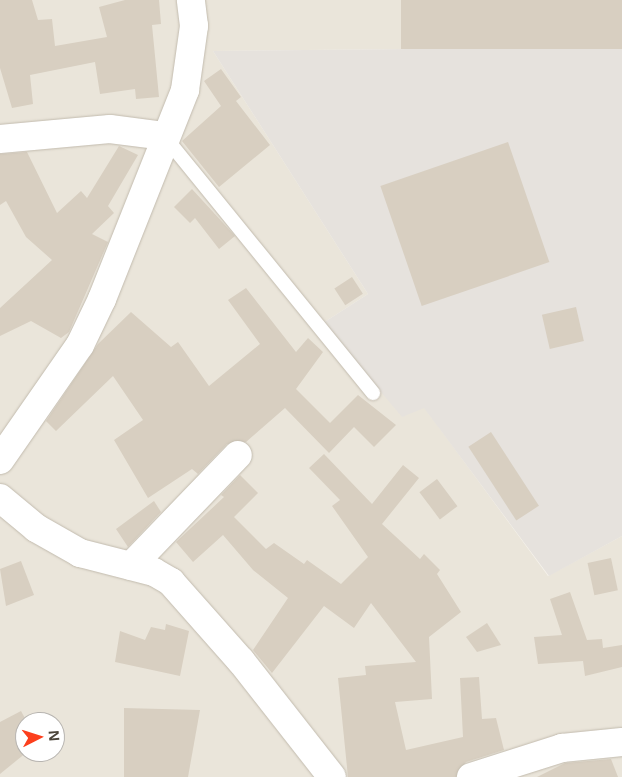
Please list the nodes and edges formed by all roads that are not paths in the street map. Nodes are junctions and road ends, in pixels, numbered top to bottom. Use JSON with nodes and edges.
{"nodes":[{"id":1,"x":191,"y":0,"type":"edge"},
{"id":2,"x":164,"y":136,"type":"junction"},
{"id":3,"x":0,"y":139,"type":"edge"},
{"id":4,"x":373,"y":393,"type":"dead end"},
{"id":5,"x":238,"y":455,"type":"dead end"},
{"id":6,"x":0,"y":460,"type":"edge"},
{"id":7,"x":0,"y":498,"type":"edge"},
{"id":8,"x":131,"y":566,"type":"junction"},
{"id":9,"x":622,"y":742,"type":"edge"},
{"id":10,"x":332,"y":777,"type":"edge"},
{"id":11,"x":471,"y":777,"type":"edge"}],
"edges":[{"from":1,"to":2,"type":"street"},
{"from":2,"to":3,"type":"street"},
{"from":2,"to":4,"type":"lane"},
{"from":2,"to":6,"type":"street"},
{"from":5,"to":8,"type":"street"},
{"from":7,"to":8,"type":"street"},
{"from":8,"to":10,"type":"street"},
{"from":9,"to":11,"type":"street"}]}
